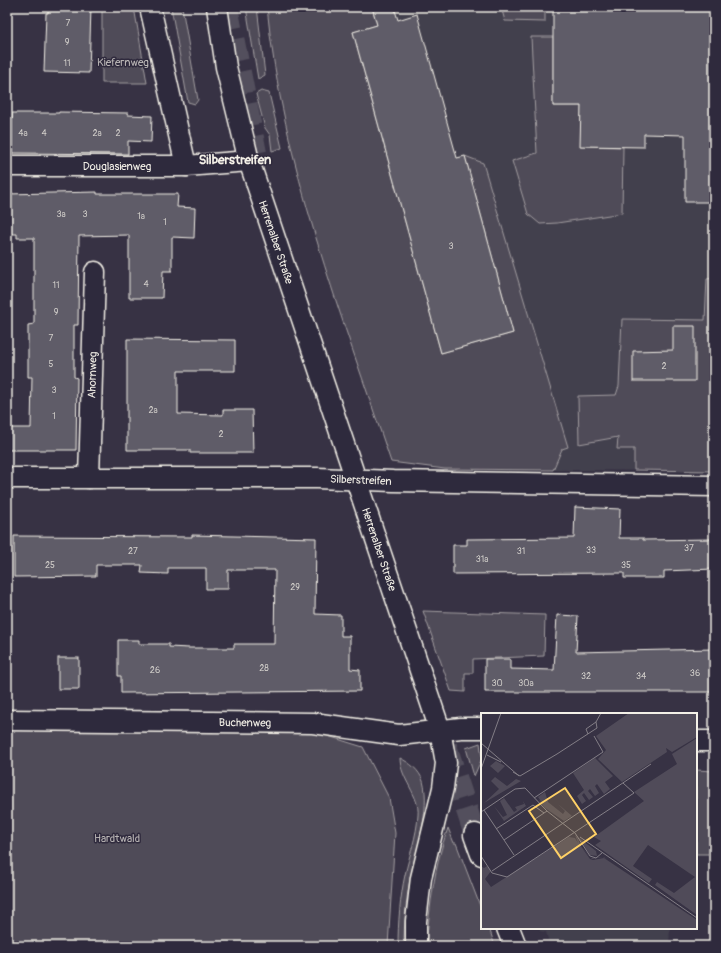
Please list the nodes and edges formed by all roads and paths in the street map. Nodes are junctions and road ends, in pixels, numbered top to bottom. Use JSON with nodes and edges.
{"nodes":[{"id":1,"x":150,"y":7,"type":"edge"},
{"id":2,"x":217,"y":7,"type":"edge"},
{"id":3,"x":249,"y":161,"type":"junction"},
{"id":4,"x":7,"y":166,"type":"edge"},
{"id":5,"x":186,"y":166,"type":"junction"},
{"id":6,"x":95,"y":272,"type":"dead end"},
{"id":7,"x":7,"y":478,"type":"edge"},
{"id":8,"x":89,"y":478,"type":"junction"},
{"id":9,"x":356,"y":479,"type":"junction"},
{"id":10,"x":714,"y":486,"type":"edge"},
{"id":11,"x":7,"y":720,"type":"edge"},
{"id":12,"x":481,"y":728,"type":"edge"},
{"id":13,"x":440,"y":730,"type":"junction"},
{"id":14,"x":697,"y":741,"type":"edge"},
{"id":15,"x":714,"y":742,"type":"edge"},
{"id":16,"x":508,"y":929,"type":"edge"},
{"id":17,"x":416,"y":946,"type":"edge"},
{"id":18,"x":515,"y":946,"type":"edge"}],
"edges":[{"from":1,"to":5,"type":"street"},
{"from":2,"to":3,"type":"street","name":"Herrenalber Straße"},
{"from":3,"to":5,"type":"street","name":"Douglasienweg"},
{"from":3,"to":9,"type":"street","name":"Herrenalber Straße"},
{"from":4,"to":5,"type":"street","name":"Douglasienweg"},
{"from":6,"to":8,"type":"street","name":"Ahornweg"},
{"from":7,"to":8,"type":"street","name":"Silberstreifen"},
{"from":8,"to":9,"type":"street","name":"Silberstreifen"},
{"from":9,"to":10,"type":"street","name":"Silberstreifen"},
{"from":9,"to":13,"type":"street","name":"Herrenalber Straße"},
{"from":11,"to":13,"type":"street","name":"Buchenweg"},
{"from":12,"to":13,"type":"street","name":"Buchenweg"},
{"from":13,"to":17,"type":"street","name":"Herrenalber Straße"},
{"from":14,"to":15,"type":"street"},
{"from":16,"to":18,"type":"main road"}]}
